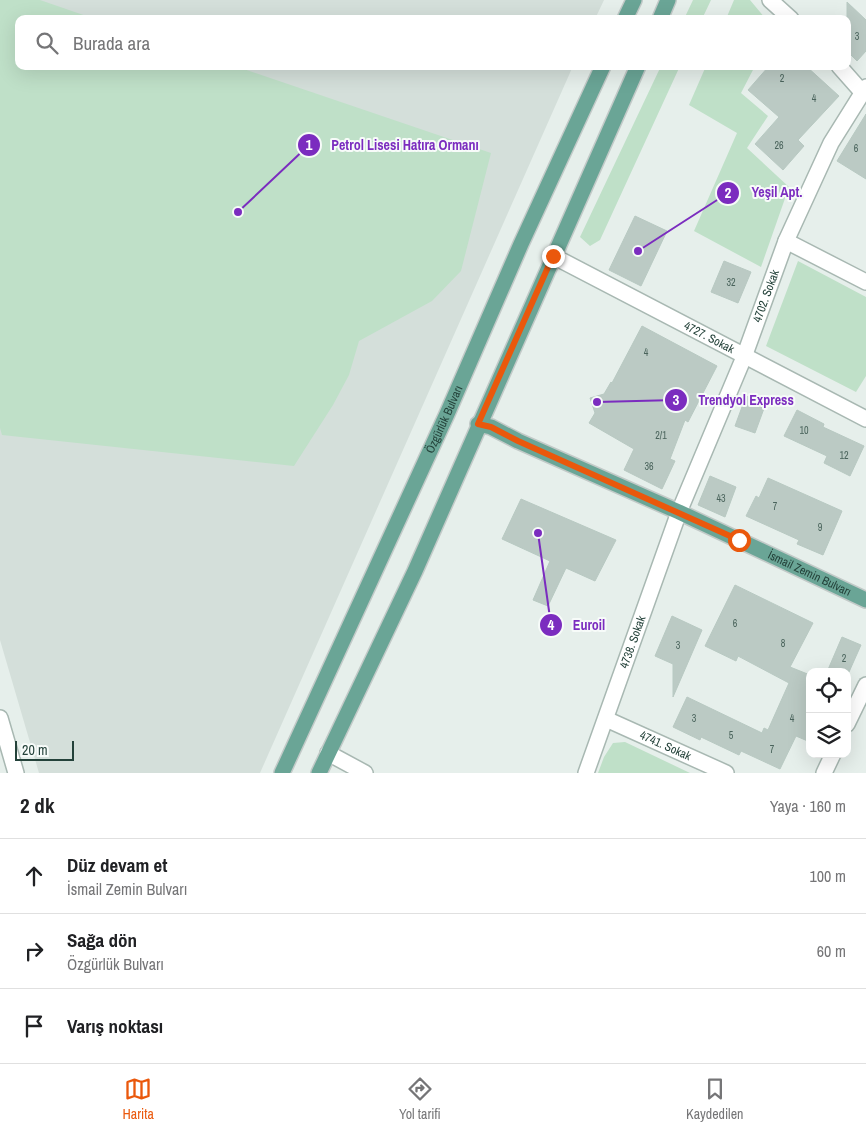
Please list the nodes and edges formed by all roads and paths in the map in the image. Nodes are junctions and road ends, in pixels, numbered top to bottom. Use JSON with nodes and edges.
{"nodes":[{"id":1,"x":634,"y":0,"type":"edge"},
{"id":2,"x":668,"y":0,"type":"edge"},
{"id":3,"x":770,"y":0,"type":"edge"},
{"id":4,"x":627,"y":15,"type":"edge"},
{"id":5,"x":662,"y":15,"type":"edge"},
{"id":6,"x":787,"y":15,"type":"edge"},
{"id":7,"x":601,"y":70,"type":"edge"},
{"id":8,"x":636,"y":70,"type":"edge"},
{"id":9,"x":843,"y":70,"type":"edge"},
{"id":10,"x":865,"y":91,"type":"edge"},
{"id":11,"x":786,"y":242,"type":"junction"},
{"id":12,"x":553,"y":256,"type":"junction"},
{"id":13,"x":866,"y":282,"type":"edge"},
{"id":14,"x":744,"y":356,"type":"junction"},
{"id":15,"x":866,"y":419,"type":"edge"},
{"id":16,"x":478,"y":424,"type":"junction"},
{"id":17,"x":679,"y":512,"type":"junction"},
{"id":18,"x":866,"y":600,"type":"edge"},
{"id":19,"x":866,"y":685,"type":"edge"},
{"id":20,"x":851,"y":716,"type":"edge"},
{"id":21,"x":0,"y":718,"type":"edge"},
{"id":22,"x":606,"y":719,"type":"junction"},
{"id":23,"x":328,"y":753,"type":"junction"},
{"id":24,"x":831,"y":758,"type":"edge"},
{"id":25,"x":16,"y":773,"type":"edge"},
{"id":26,"x":282,"y":773,"type":"edge"},
{"id":27,"x":319,"y":773,"type":"edge"},
{"id":28,"x":365,"y":773,"type":"edge"},
{"id":29,"x":586,"y":773,"type":"edge"},
{"id":30,"x":726,"y":773,"type":"edge"},
{"id":31,"x":824,"y":773,"type":"edge"}],
"edges":[{"from":1,"to":4,"type":"main road"},
{"from":2,"to":5,"type":"main road"},
{"from":3,"to":6,"type":"street"},
{"from":7,"to":26,"type":"main road","name":"Özgürlük Bulvarı"},
{"from":8,"to":12,"type":"main road"},
{"from":9,"to":10,"type":"street"},
{"from":10,"to":11,"type":"street","name":"4702. Sokak"},
{"from":11,"to":13,"type":"street"},
{"from":11,"to":14,"type":"street","name":"4702. Sokak"},
{"from":12,"to":14,"type":"street","name":"4727. Sokak"},
{"from":12,"to":16,"type":"main road"},
{"from":14,"to":15,"type":"street","name":"4727. Sokak"},
{"from":14,"to":17,"type":"street","name":"4702. Sokak"},
{"from":16,"to":17,"type":"main road","name":"İsmail Zemin Bulvarı"},
{"from":16,"to":23,"type":"main road"},
{"from":17,"to":18,"type":"main road","name":"İsmail Zemin Bulvarı"},
{"from":17,"to":22,"type":"street","name":"4738. Sokak"},
{"from":19,"to":20,"type":"street"},
{"from":21,"to":25,"type":"street"},
{"from":22,"to":29,"type":"street","name":"4738. Sokak"},
{"from":22,"to":30,"type":"street","name":"4741. Sokak"},
{"from":23,"to":27,"type":"main road"},
{"from":23,"to":28,"type":"street"},
{"from":24,"to":31,"type":"street"}]}
